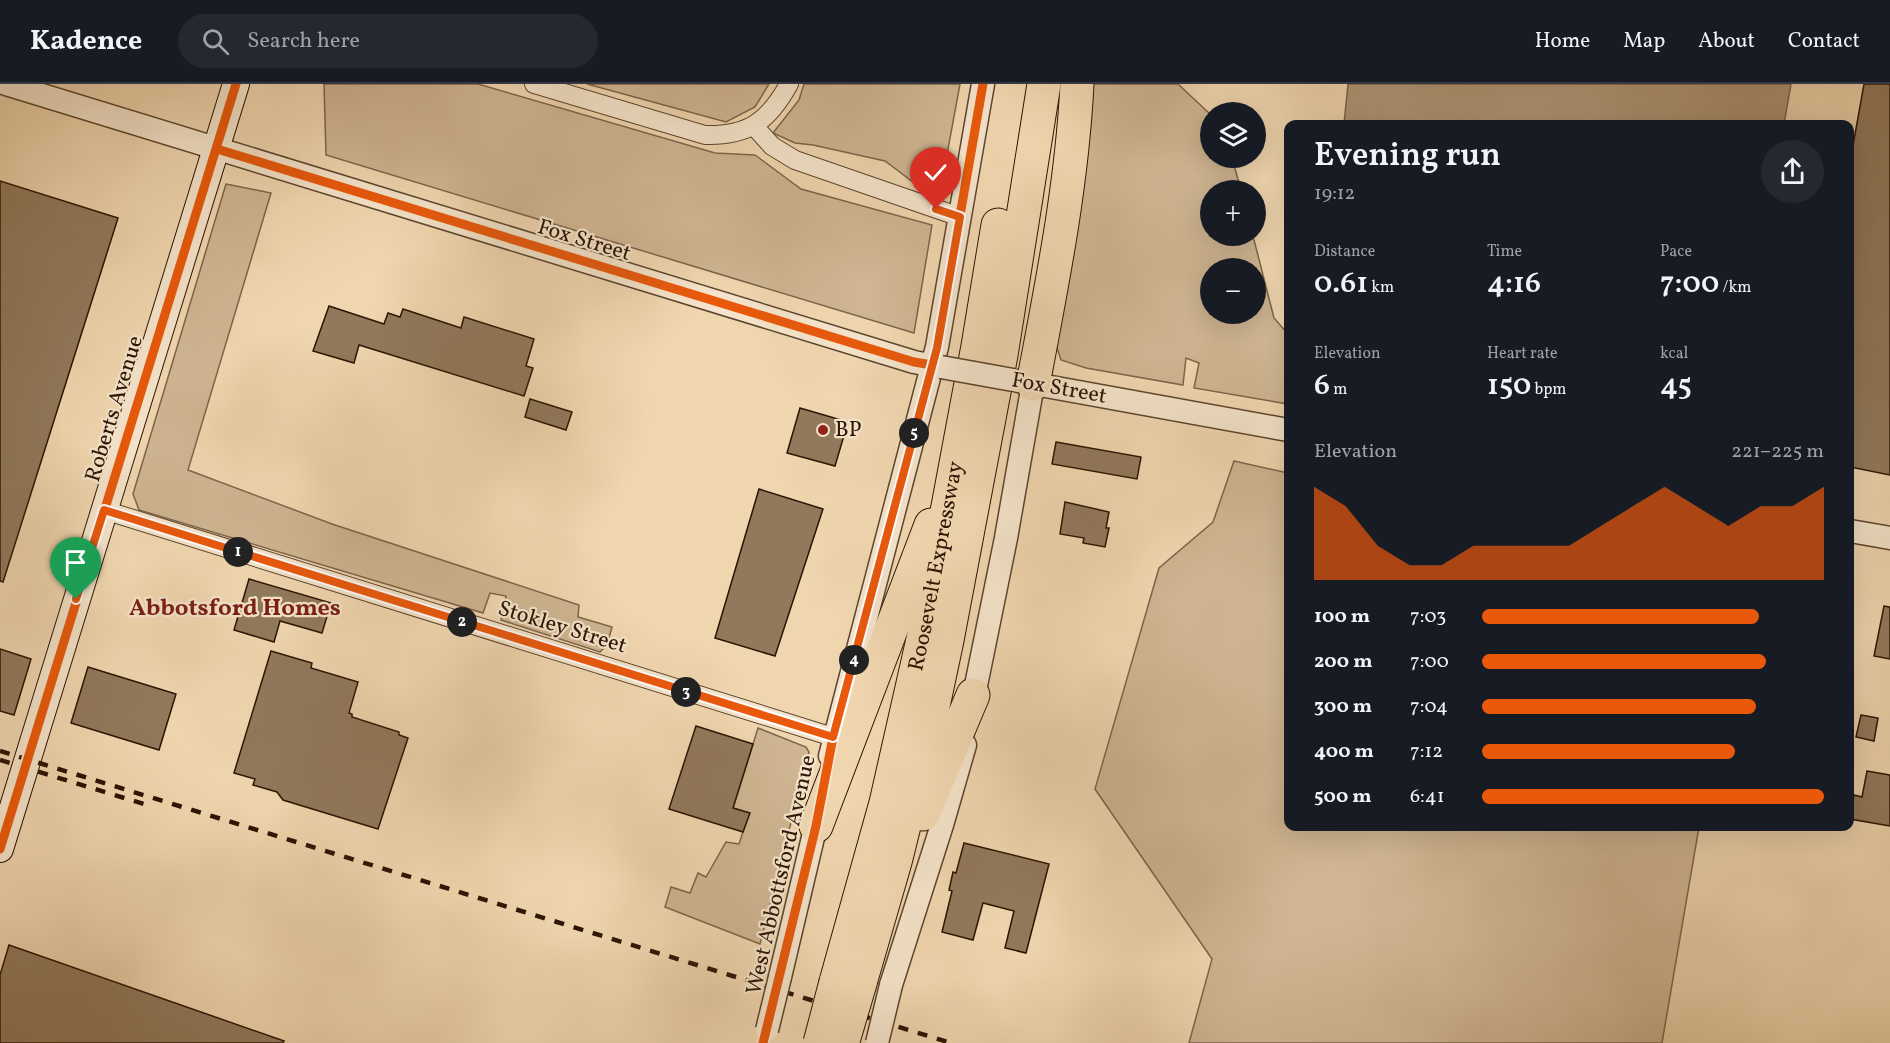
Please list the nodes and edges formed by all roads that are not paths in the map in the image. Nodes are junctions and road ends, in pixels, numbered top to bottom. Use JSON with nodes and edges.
{"nodes":[{"id":1,"x":6,"y":84,"type":"edge"},
{"id":2,"x":236,"y":84,"type":"edge"},
{"id":3,"x":534,"y":84,"type":"edge"},
{"id":4,"x":789,"y":84,"type":"edge"},
{"id":5,"x":983,"y":84,"type":"edge"},
{"id":6,"x":1021,"y":84,"type":"edge"},
{"id":7,"x":1044,"y":84,"type":"edge"},
{"id":8,"x":1077,"y":84,"type":"edge"},
{"id":9,"x":754,"y":126,"type":"junction"},
{"id":10,"x":217,"y":148,"type":"junction"},
{"id":11,"x":960,"y":217,"type":"junction"},
{"id":12,"x":937,"y":366,"type":"junction"},
{"id":13,"x":1023,"y":382,"type":"junction"},
{"id":14,"x":1284,"y":429,"type":"edge"},
{"id":15,"x":957,"y":465,"type":"junction"},
{"id":16,"x":104,"y":510,"type":"junction"},
{"id":17,"x":1854,"y":532,"type":"edge"},
{"id":18,"x":1890,"y":538,"type":"edge"},
{"id":19,"x":973,"y":695,"type":"junction"},
{"id":20,"x":833,"y":737,"type":"junction"},
{"id":21,"x":816,"y":826,"type":"junction"},
{"id":22,"x":0,"y":849,"type":"edge"},
{"id":23,"x":894,"y":862,"type":"junction"},
{"id":24,"x":862,"y":983,"type":"junction"},
{"id":25,"x":765,"y":1036,"type":"edge"},
{"id":26,"x":820,"y":1043,"type":"edge"},
{"id":27,"x":843,"y":1043,"type":"edge"},
{"id":28,"x":877,"y":1043,"type":"edge"}],
"edges":[{"from":1,"to":10,"type":"street","name":"Fox Street"},
{"from":2,"to":10,"type":"main road","name":"Roberts Avenue"},
{"from":3,"to":9,"type":"street"},
{"from":4,"to":9,"type":"street"},
{"from":5,"to":11,"type":"street","name":"West Abbottsford Avenue"},
{"from":6,"to":15,"type":"highway","name":"Roosevelt Expressway"},
{"from":7,"to":23,"type":"highway","name":"Roosevelt Expressway"},
{"from":8,"to":13,"type":"highway"},
{"from":9,"to":11,"type":"street"},
{"from":10,"to":12,"type":"street","name":"Fox Street"},
{"from":10,"to":16,"type":"main road","name":"Roberts Avenue"},
{"from":11,"to":12,"type":"street","name":"West Abbottsford Avenue"},
{"from":12,"to":13,"type":"street","name":"Fox Street","bridge":true},
{"from":12,"to":20,"type":"street","name":"West Abbottsford Avenue"},
{"from":13,"to":14,"type":"street","name":"Fox Street"},
{"from":13,"to":19,"type":"street"},
{"from":15,"to":21,"type":"highway"},
{"from":15,"to":24,"type":"highway","name":"Roosevelt Expressway"},
{"from":16,"to":20,"type":"street","name":"Stokley Street"},
{"from":16,"to":22,"type":"main road","name":"Roberts Avenue"},
{"from":17,"to":18,"type":"street"},
{"from":19,"to":23,"type":"highway"},
{"from":19,"to":24,"type":"street"},
{"from":20,"to":21,"type":"street","name":"West Abbottsford Avenue"},
{"from":21,"to":25,"type":"street","name":"West Abbottsford Avenue","bridge":true},
{"from":23,"to":24,"type":"highway","name":"Roosevelt Expressway"},
{"from":24,"to":26,"type":"highway","name":"Roosevelt Expressway","bridge":true},
{"from":24,"to":27,"type":"highway","name":"Roosevelt Expressway","bridge":true},
{"from":24,"to":28,"type":"street","bridge":true}]}
